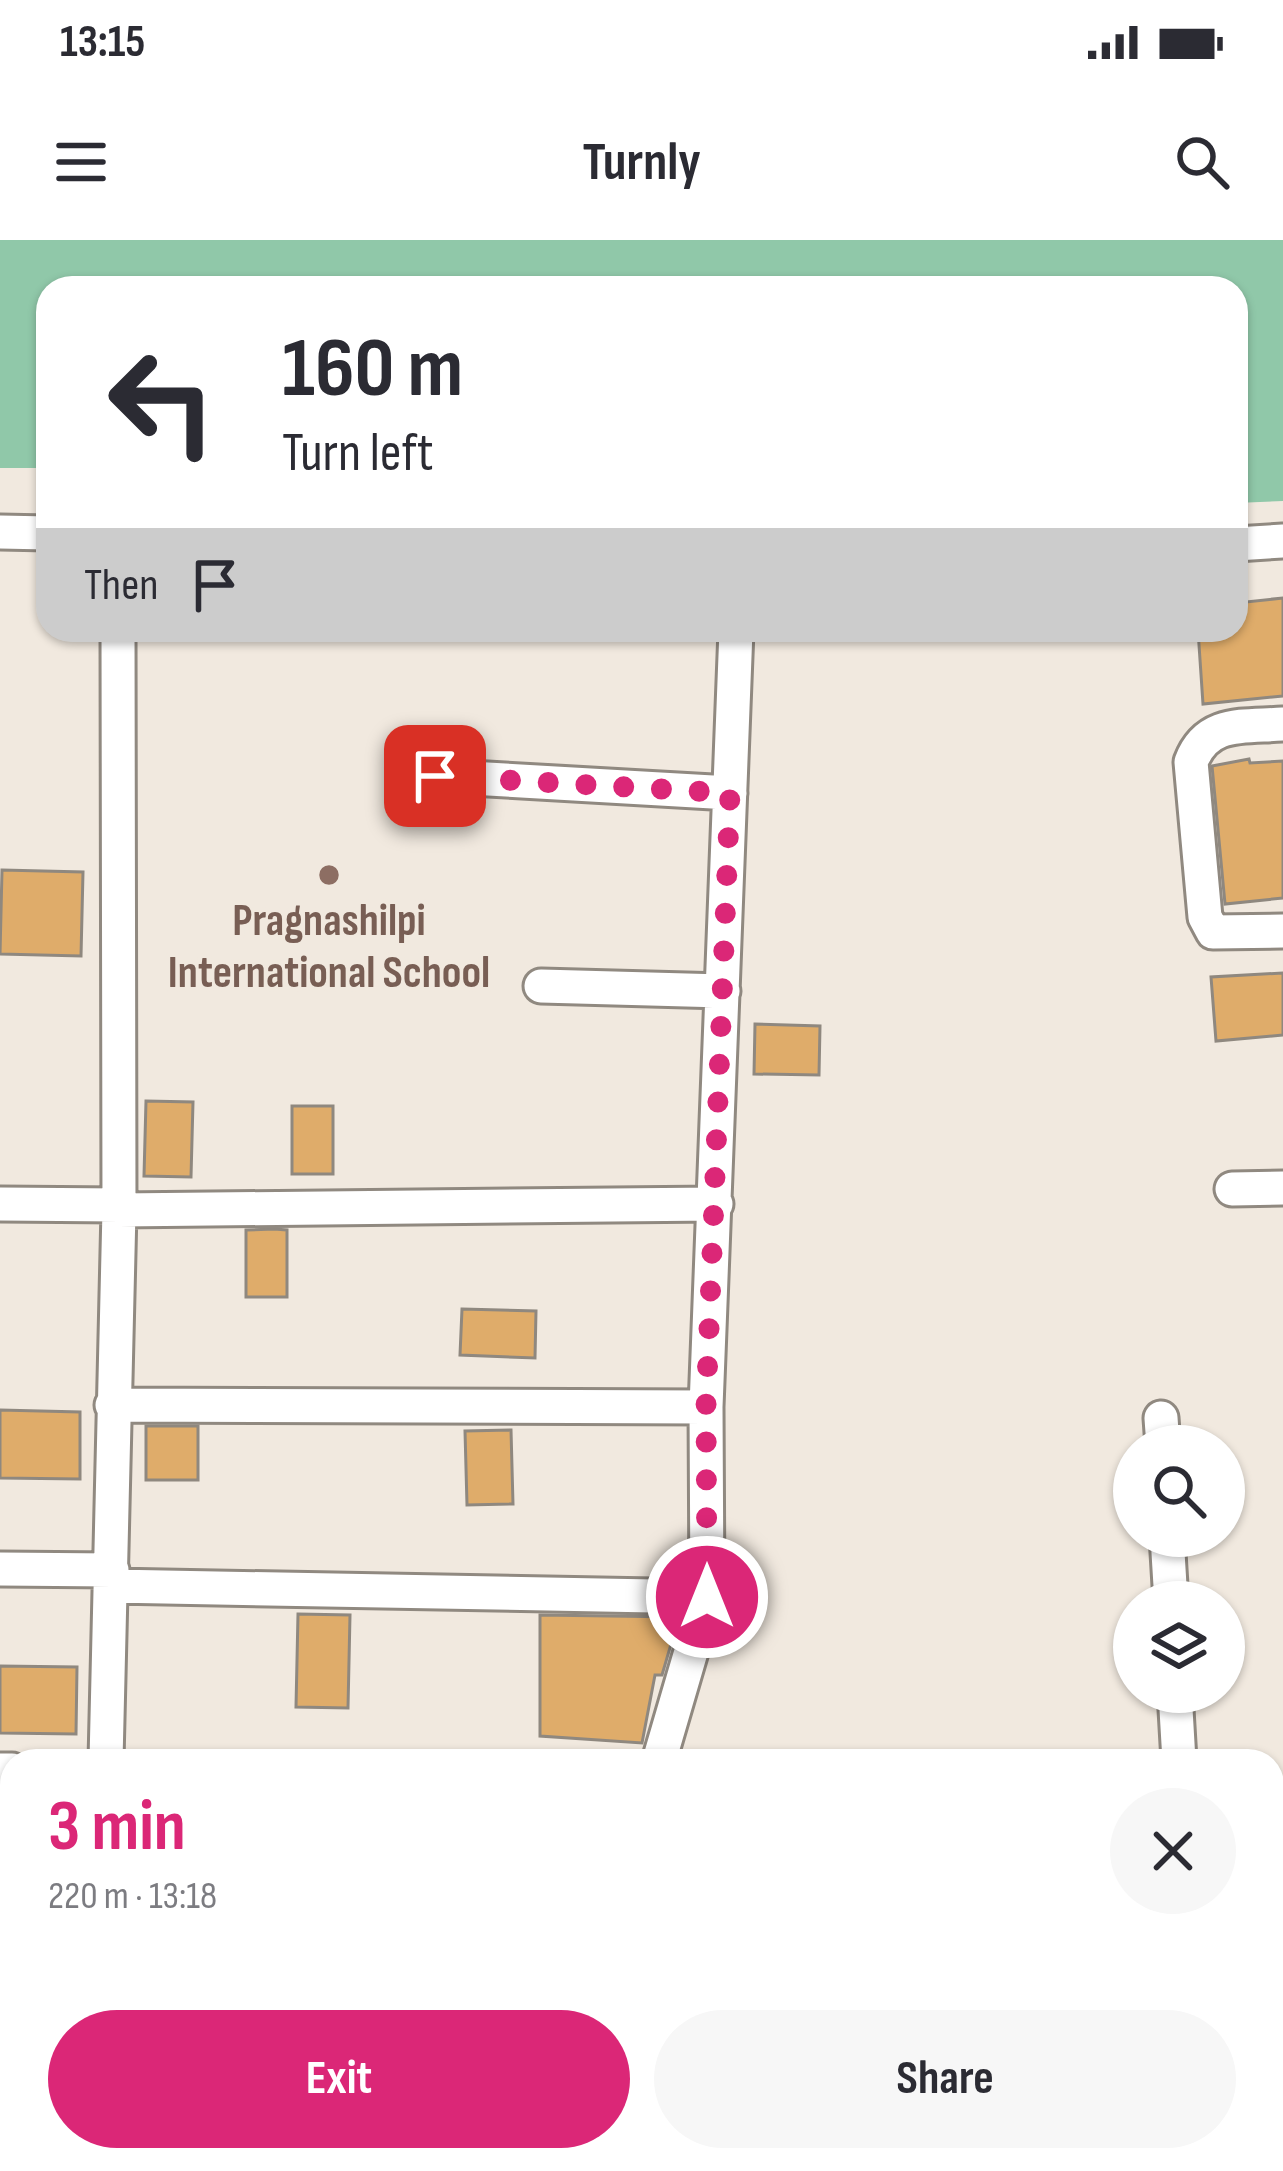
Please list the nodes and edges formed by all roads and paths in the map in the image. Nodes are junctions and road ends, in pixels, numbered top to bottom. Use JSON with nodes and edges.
{"nodes":[{"id":1,"x":0,"y":532,"type":"edge"},
{"id":2,"x":36,"y":533,"type":"edge"},
{"id":3,"x":1283,"y":541,"type":"edge"},
{"id":4,"x":1248,"y":543,"type":"edge"},
{"id":5,"x":118,"y":642,"type":"edge"},
{"id":6,"x":736,"y":642,"type":"edge"},
{"id":7,"x":1283,"y":724,"type":"edge"},
{"id":8,"x":435,"y":776,"type":"dead end"},
{"id":9,"x":730,"y":793,"type":"junction"},
{"id":10,"x":1283,"y":931,"type":"edge"},
{"id":11,"x":541,"y":986,"type":"dead end"},
{"id":12,"x":723,"y":991,"type":"junction"},
{"id":13,"x":1283,"y":1187,"type":"edge"},
{"id":14,"x":1232,"y":1189,"type":"dead end"},
{"id":15,"x":0,"y":1204,"type":"edge"},
{"id":16,"x":716,"y":1204,"type":"junction"},
{"id":17,"x":119,"y":1208,"type":"junction"},
{"id":18,"x":112,"y":1405,"type":"junction"},
{"id":19,"x":706,"y":1406,"type":"junction"},
{"id":20,"x":0,"y":1569,"type":"edge"},
{"id":21,"x":112,"y":1578,"type":"junction"},
{"id":22,"x":707,"y":1597,"type":"junction"},
{"id":23,"x":1176,"y":1713,"type":"edge"},
{"id":24,"x":106,"y":1749,"type":"edge"},
{"id":25,"x":663,"y":1749,"type":"edge"},
{"id":26,"x":1178,"y":1749,"type":"edge"}],
"edges":[{"from":1,"to":2,"type":"street"},
{"from":3,"to":4,"type":"street"},
{"from":5,"to":17,"type":"street"},
{"from":6,"to":9,"type":"street"},
{"from":7,"to":10,"type":"street"},
{"from":8,"to":9,"type":"street"},
{"from":9,"to":12,"type":"street"},
{"from":11,"to":12,"type":"street"},
{"from":12,"to":16,"type":"street"},
{"from":13,"to":14,"type":"street"},
{"from":15,"to":17,"type":"street"},
{"from":16,"to":17,"type":"street"},
{"from":16,"to":19,"type":"street"},
{"from":17,"to":18,"type":"street"},
{"from":18,"to":19,"type":"street"},
{"from":18,"to":21,"type":"street"},
{"from":19,"to":22,"type":"street"},
{"from":20,"to":21,"type":"street"},
{"from":21,"to":22,"type":"street"},
{"from":21,"to":24,"type":"street"},
{"from":22,"to":25,"type":"street"},
{"from":23,"to":26,"type":"street"}]}
